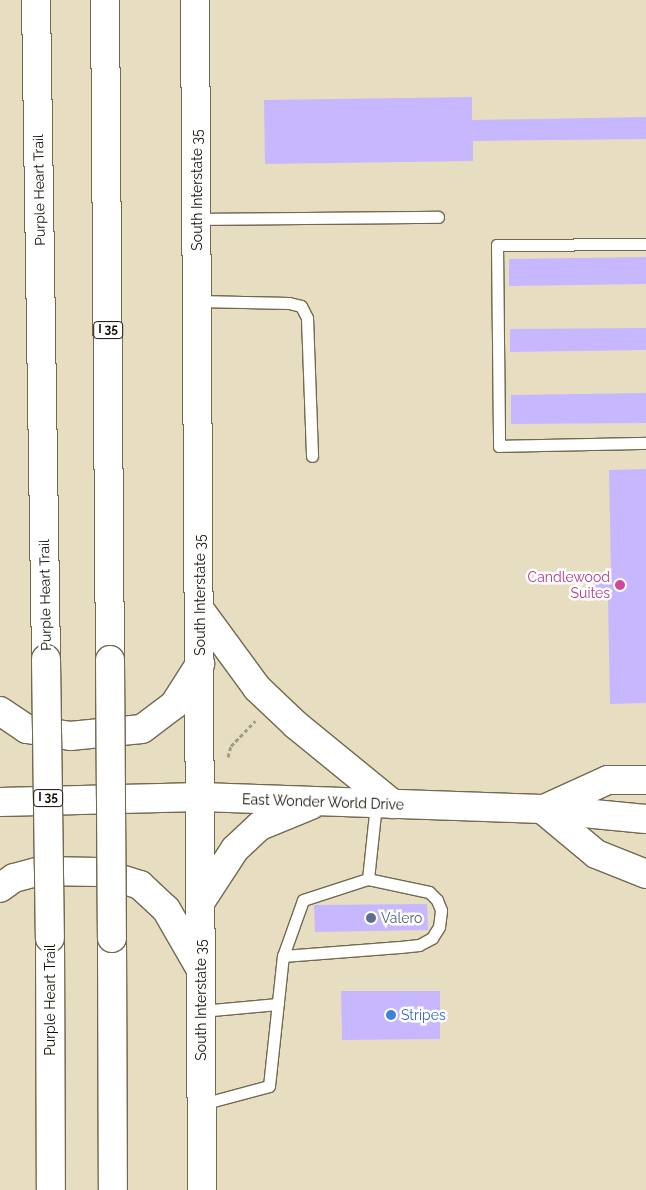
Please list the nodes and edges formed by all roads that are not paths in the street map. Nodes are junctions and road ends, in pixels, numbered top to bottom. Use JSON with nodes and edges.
{"nodes":[{"id":1,"x":36,"y":0,"type":"edge"},
{"id":2,"x":105,"y":0,"type":"edge"},
{"id":3,"x":195,"y":0,"type":"edge"},
{"id":4,"x":438,"y":217,"type":"dead end"},
{"id":5,"x":198,"y":219,"type":"junction"},
{"id":6,"x":646,"y":244,"type":"edge"},
{"id":7,"x":198,"y":301,"type":"junction"},
{"id":8,"x":646,"y":443,"type":"edge"},
{"id":9,"x":312,"y":456,"type":"dead end"},
{"id":10,"x":200,"y":610,"type":"junction"},
{"id":11,"x":200,"y":664,"type":"junction"},
{"id":12,"x":0,"y":711,"type":"edge"},
{"id":13,"x":646,"y":780,"type":"edge"},
{"id":14,"x":201,"y":797,"type":"junction"},
{"id":15,"x":0,"y":802,"type":"edge"},
{"id":16,"x":317,"y":803,"type":"junction"},
{"id":17,"x":384,"y":804,"type":"junction"},
{"id":18,"x":542,"y":809,"type":"junction"},
{"id":19,"x":646,"y":819,"type":"edge"},
{"id":20,"x":646,"y":874,"type":"edge"},
{"id":21,"x":368,"y":879,"type":"junction"},
{"id":22,"x":0,"y":888,"type":"edge"},
{"id":23,"x":201,"y":901,"type":"junction"},
{"id":24,"x":283,"y":956,"type":"junction"},
{"id":25,"x":201,"y":969,"type":"junction"},
{"id":26,"x":278,"y":1004,"type":"junction"},
{"id":27,"x":201,"y":1011,"type":"junction"},
{"id":28,"x":202,"y":1104,"type":"junction"},
{"id":29,"x":51,"y":1190,"type":"edge"},
{"id":30,"x":113,"y":1190,"type":"edge"},
{"id":31,"x":202,"y":1190,"type":"edge"}],
"edges":[{"from":1,"to":29,"type":"main road","name":"Purple Heart Trail","number":"I 35","bridge":true},
{"from":2,"to":30,"type":"main road","number":"I 35","bridge":true},
{"from":3,"to":5,"type":"main road","name":"South Interstate 35"},
{"from":4,"to":5,"type":"lane"},
{"from":5,"to":7,"type":"main road","name":"South Interstate 35"},
{"from":6,"to":8,"type":"lane"},
{"from":7,"to":9,"type":"lane"},
{"from":7,"to":10,"type":"main road","name":"South Interstate 35"},
{"from":10,"to":11,"type":"main road","name":"South Interstate 35"},
{"from":10,"to":17,"type":"main road"},
{"from":11,"to":12,"type":"main road"},
{"from":11,"to":14,"type":"main road","name":"South Interstate 35"},
{"from":13,"to":18,"type":"main road"},
{"from":14,"to":15,"type":"main road","name":"East Wonder World Drive"},
{"from":14,"to":16,"type":"main road","name":"East Wonder World Drive"},
{"from":14,"to":23,"type":"main road","name":"South Interstate 35"},
{"from":16,"to":17,"type":"main road","name":"East Wonder World Drive"},
{"from":16,"to":23,"type":"main road"},
{"from":17,"to":18,"type":"main road","name":"East Wonder World Drive"},
{"from":17,"to":21,"type":"lane"},
{"from":18,"to":19,"type":"main road","name":"East Wonder World Drive"},
{"from":18,"to":20,"type":"main road"},
{"from":21,"to":24,"type":"lane"},
{"from":21,"to":24,"type":"lane"},
{"from":22,"to":25,"type":"main road"},
{"from":23,"to":25,"type":"main road","name":"South Interstate 35"},
{"from":24,"to":26,"type":"lane"},
{"from":25,"to":27,"type":"main road","name":"South Interstate 35"},
{"from":26,"to":27,"type":"lane"},
{"from":26,"to":28,"type":"lane"},
{"from":27,"to":28,"type":"main road","name":"South Interstate 35"},
{"from":28,"to":31,"type":"main road","name":"South Interstate 35"}]}
